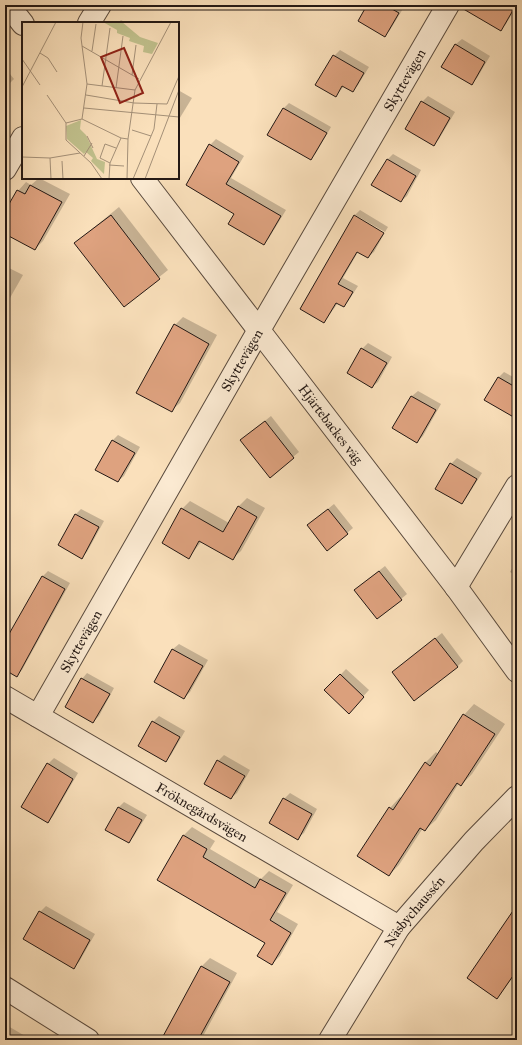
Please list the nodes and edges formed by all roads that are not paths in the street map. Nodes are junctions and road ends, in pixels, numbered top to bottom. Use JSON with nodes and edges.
{"nodes":[{"id":1,"x":8,"y":5,"type":"edge"},
{"id":2,"x":100,"y":5,"type":"edge"},
{"id":3,"x":448,"y":5,"type":"edge"},
{"id":4,"x":91,"y":22,"type":"edge"},
{"id":5,"x":22,"y":23,"type":"edge"},
{"id":6,"x":22,"y":140,"type":"edge"},
{"id":7,"x":5,"y":169,"type":"edge"},
{"id":8,"x":143,"y":179,"type":"edge"},
{"id":9,"x":260,"y":330,"type":"junction"},
{"id":10,"x":517,"y":486,"type":"edge"},
{"id":11,"x":456,"y":587,"type":"junction"},
{"id":12,"x":517,"y":671,"type":"edge"},
{"id":13,"x":5,"y":697,"type":"edge"},
{"id":14,"x":38,"y":716,"type":"junction"},
{"id":15,"x":517,"y":797,"type":"edge"},
{"id":16,"x":399,"y":927,"type":"junction"},
{"id":17,"x":5,"y":988,"type":"edge"},
{"id":18,"x":88,"y":1040,"type":"edge"},
{"id":19,"x":330,"y":1040,"type":"edge"}],
"edges":[{"from":1,"to":5,"type":"street"},
{"from":2,"to":4,"type":"street"},
{"from":3,"to":9,"type":"street","name":"Skyttevägen"},
{"from":6,"to":7,"type":"street"},
{"from":8,"to":9,"type":"street","name":"Hjärtebackes väg"},
{"from":9,"to":11,"type":"street","name":"Hjärtebackes väg"},
{"from":9,"to":14,"type":"street","name":"Skyttevägen"},
{"from":10,"to":11,"type":"street"},
{"from":11,"to":12,"type":"street","name":"Hjärtebackes väg"},
{"from":13,"to":14,"type":"street","name":"Fröknegårdsvägen"},
{"from":14,"to":16,"type":"street","name":"Fröknegårdsvägen"},
{"from":15,"to":16,"type":"street","name":"Näsbychaussén"},
{"from":16,"to":19,"type":"street","name":"Näsbychaussén"},
{"from":17,"to":18,"type":"street"}]}
